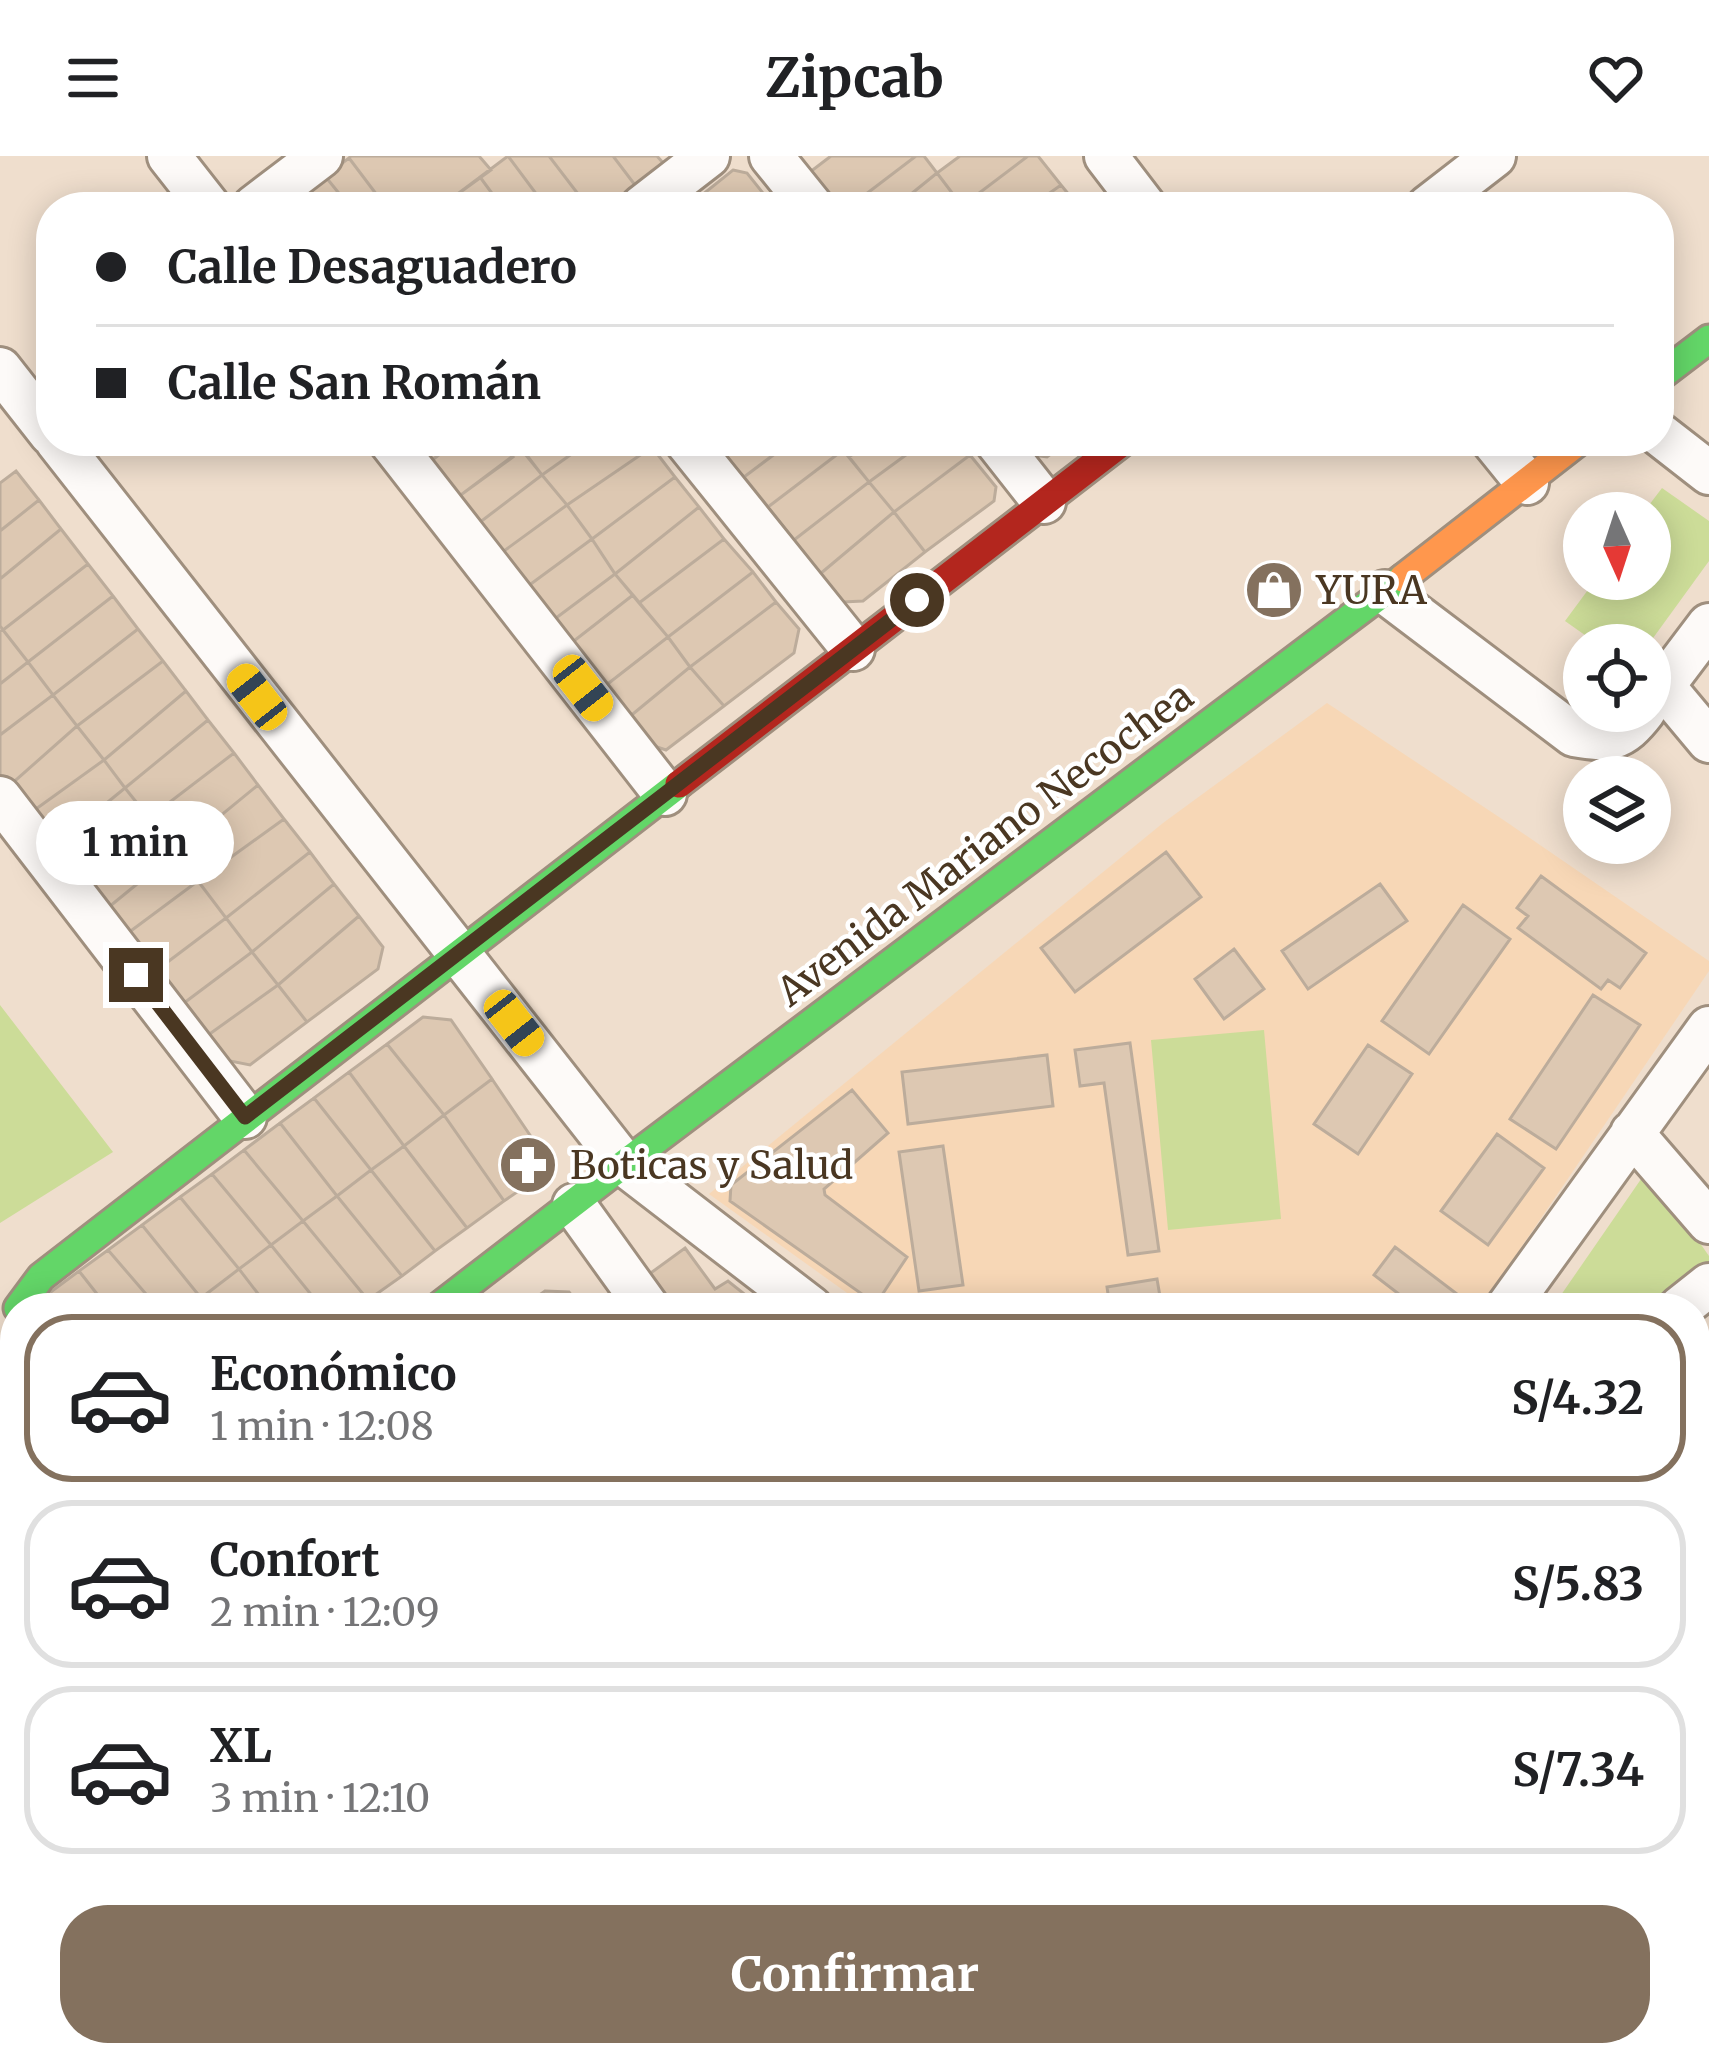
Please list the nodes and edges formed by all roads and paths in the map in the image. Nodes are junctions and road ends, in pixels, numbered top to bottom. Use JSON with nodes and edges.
{"nodes":[{"id":1,"x":169,"y":156,"type":"edge"},
{"id":2,"x":321,"y":156,"type":"edge"},
{"id":3,"x":708,"y":156,"type":"edge"},
{"id":4,"x":771,"y":156,"type":"edge"},
{"id":5,"x":1106,"y":156,"type":"edge"},
{"id":6,"x":197,"y":192,"type":"edge"},
{"id":7,"x":274,"y":192,"type":"edge"},
{"id":8,"x":661,"y":192,"type":"edge"},
{"id":9,"x":800,"y":192,"type":"edge"},
{"id":10,"x":1134,"y":192,"type":"edge"},
{"id":11,"x":1709,"y":339,"type":"edge"},
{"id":12,"x":1674,"y":366,"type":"edge"},
{"id":13,"x":0,"y":369,"type":"edge"},
{"id":14,"x":36,"y":415,"type":"edge"},
{"id":15,"x":1674,"y":446,"type":"edge"},
{"id":16,"x":69,"y":456,"type":"edge"},
{"id":17,"x":403,"y":456,"type":"edge"},
{"id":18,"x":698,"y":456,"type":"edge"},
{"id":19,"x":1008,"y":456,"type":"edge"},
{"id":20,"x":1104,"y":456,"type":"edge"},
{"id":21,"x":1505,"y":456,"type":"edge"},
{"id":22,"x":1560,"y":456,"type":"edge"},
{"id":23,"x":1709,"y":473,"type":"edge"},
{"id":24,"x":1527,"y":483,"type":"junction"},
{"id":25,"x":1044,"y":502,"type":"junction"},
{"id":26,"x":1385,"y":592,"type":"junction"},
{"id":27,"x":1709,"y":626,"type":"edge"},
{"id":28,"x":853,"y":649,"type":"junction"},
{"id":29,"x":1671,"y":675,"type":"edge"},
{"id":30,"x":1671,"y":714,"type":"edge"},
{"id":31,"x":1563,"y":727,"type":"edge"},
{"id":32,"x":1570,"y":732,"type":"edge"},
{"id":33,"x":1628,"y":732,"type":"edge"},
{"id":34,"x":1709,"y":741,"type":"edge"},
{"id":35,"x":665,"y":794,"type":"junction"},
{"id":36,"x":0,"y":798,"type":"edge"},
{"id":37,"x":458,"y":953,"type":"junction"},
{"id":38,"x":1709,"y":1028,"type":"edge"},
{"id":39,"x":245,"y":1117,"type":"junction"},
{"id":40,"x":1632,"y":1133,"type":"junction"},
{"id":41,"x":624,"y":1163,"type":"junction"},
{"id":42,"x":574,"y":1205,"type":"junction"},
{"id":43,"x":1709,"y":1222,"type":"edge"},
{"id":44,"x":29,"y":1293,"type":"edge"},
{"id":45,"x":456,"y":1293,"type":"edge"},
{"id":46,"x":637,"y":1293,"type":"edge"},
{"id":47,"x":792,"y":1293,"type":"edge"},
{"id":48,"x":1518,"y":1293,"type":"edge"}],
"edges":[{"from":1,"to":6,"type":"street"},
{"from":2,"to":7,"type":"street"},
{"from":3,"to":8,"type":"street"},
{"from":4,"to":9,"type":"street"},
{"from":5,"to":10,"type":"street"},
{"from":11,"to":12,"type":"main road"},
{"from":13,"to":14,"type":"street"},
{"from":15,"to":23,"type":"street"},
{"from":16,"to":37,"type":"street"},
{"from":17,"to":35,"type":"street"},
{"from":18,"to":28,"type":"street"},
{"from":19,"to":25,"type":"street"},
{"from":20,"to":25,"type":"main road"},
{"from":21,"to":24,"type":"street"},
{"from":22,"to":24,"type":"main road","name":"Avenida Mariano Necochea"},
{"from":24,"to":26,"type":"main road","name":"Avenida Mariano Necochea"},
{"from":25,"to":28,"type":"main road"},
{"from":26,"to":31,"type":"street"},
{"from":26,"to":41,"type":"main road","name":"Avenida Mariano Necochea"},
{"from":27,"to":29,"type":"street"},
{"from":28,"to":35,"type":"main road"},
{"from":30,"to":34,"type":"street"},
{"from":32,"to":33,"type":"street"},
{"from":35,"to":37,"type":"main road"},
{"from":36,"to":39,"type":"street"},
{"from":37,"to":39,"type":"main road"},
{"from":37,"to":41,"type":"street"},
{"from":38,"to":40,"type":"street"},
{"from":39,"to":44,"type":"main road"},
{"from":40,"to":43,"type":"street"},
{"from":40,"to":48,"type":"street"},
{"from":41,"to":42,"type":"main road","name":"Avenida Mariano Necochea"},
{"from":41,"to":47,"type":"street"},
{"from":42,"to":45,"type":"main road","name":"Avenida Mariano Necochea"},
{"from":42,"to":46,"type":"street"}]}
